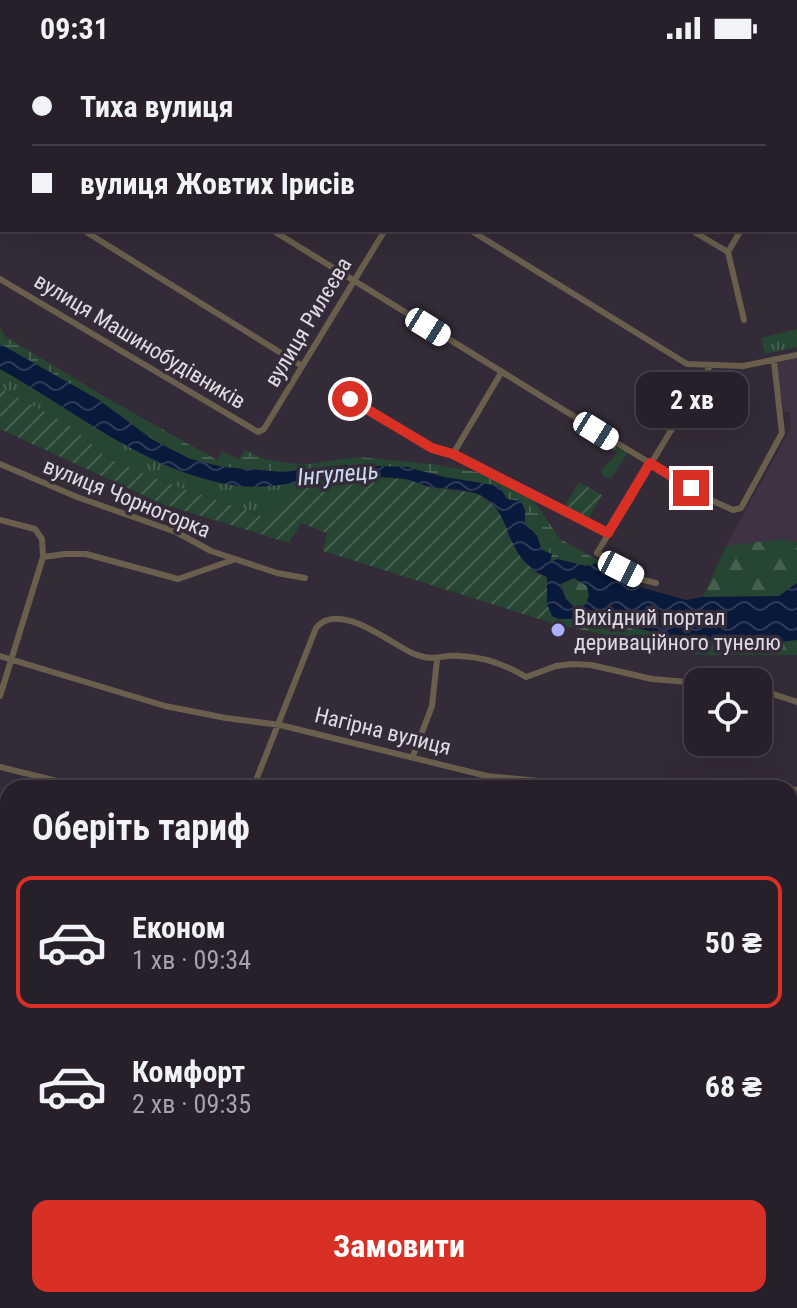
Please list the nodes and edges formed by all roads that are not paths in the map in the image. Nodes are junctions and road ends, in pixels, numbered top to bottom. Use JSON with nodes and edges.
{"nodes":[{"id":1,"x":86,"y":232,"type":"edge"},
{"id":2,"x":275,"y":232,"type":"edge"},
{"id":3,"x":384,"y":232,"type":"edge"},
{"id":4,"x":473,"y":232,"type":"edge"},
{"id":5,"x":694,"y":232,"type":"edge"},
{"id":6,"x":740,"y":232,"type":"edge"},
{"id":7,"x":728,"y":252,"type":"junction"},
{"id":8,"x":0,"y":279,"type":"edge"},
{"id":9,"x":355,"y":281,"type":"junction"},
{"id":10,"x":744,"y":320,"type":"dead end"},
{"id":11,"x":797,"y":355,"type":"edge"},
{"id":12,"x":774,"y":361,"type":"junction"},
{"id":13,"x":302,"y":366,"type":"junction"},
{"id":14,"x":710,"y":366,"type":"junction"},
{"id":15,"x":501,"y":373,"type":"junction"},
{"id":16,"x":350,"y":399,"type":"dead end"},
{"id":17,"x":261,"y":432,"type":"joint"},
{"id":18,"x":453,"y":454,"type":"junction"},
{"id":19,"x":650,"y":463,"type":"junction"},
{"id":20,"x":0,"y":464,"type":"edge"},
{"id":21,"x":0,"y":520,"type":"edge"},
{"id":22,"x":608,"y":533,"type":"junction"},
{"id":23,"x":43,"y":557,"type":"junction"},
{"id":24,"x":238,"y":561,"type":"junction"},
{"id":25,"x":305,"y":578,"type":"dead end"},
{"id":26,"x":656,"y":583,"type":"dead end"},
{"id":27,"x":0,"y":656,"type":"edge"},
{"id":28,"x":12,"y":660,"type":"junction"},
{"id":29,"x":437,"y":660,"type":"junction"},
{"id":30,"x":684,"y":682,"type":"edge"},
{"id":31,"x":772,"y":694,"type":"edge"},
{"id":32,"x":0,"y":696,"type":"edge"},
{"id":33,"x":797,"y":702,"type":"edge"},
{"id":34,"x":280,"y":725,"type":"junction"},
{"id":35,"x":413,"y":756,"type":"junction"},
{"id":36,"x":0,"y":767,"type":"edge"},
{"id":37,"x":53,"y":780,"type":"edge"},
{"id":38,"x":256,"y":780,"type":"edge"},
{"id":39,"x":528,"y":780,"type":"edge"}],
"edges":[{"from":1,"to":13,"type":"street"},
{"from":2,"to":9,"type":"street"},
{"from":3,"to":9,"type":"street","name":"вулиця Рилєєва"},
{"from":4,"to":14,"type":"street"},
{"from":5,"to":7,"type":"street"},
{"from":6,"to":7,"type":"street"},
{"from":7,"to":10,"type":"street"},
{"from":8,"to":17,"type":"street","name":"вулиця Машинобудівників"},
{"from":9,"to":13,"type":"street","name":"вулиця Рилєєва"},
{"from":9,"to":15,"type":"street"},
{"from":11,"to":12,"type":"street"},
{"from":12,"to":14,"type":"street"},
{"from":12,"to":19,"type":"street"},
{"from":13,"to":17,"type":"street","name":"вулиця Рилєєва"},
{"from":14,"to":19,"type":"street"},
{"from":15,"to":18,"type":"street"},
{"from":15,"to":19,"type":"street"},
{"from":16,"to":18,"type":"street"},
{"from":18,"to":22,"type":"street"},
{"from":19,"to":22,"type":"street"},
{"from":20,"to":24,"type":"street","name":"вулиця Чорногорка"},
{"from":21,"to":23,"type":"street"},
{"from":22,"to":26,"type":"street"},
{"from":23,"to":24,"type":"street"},
{"from":23,"to":28,"type":"street"},
{"from":24,"to":25,"type":"street","name":"вулиця Чорногорка"},
{"from":27,"to":28,"type":"street","name":"Нагірна вулиця"},
{"from":28,"to":32,"type":"street"},
{"from":28,"to":34,"type":"street","name":"Нагірна вулиця"},
{"from":29,"to":30,"type":"street"},
{"from":29,"to":34,"type":"street"},
{"from":29,"to":35,"type":"street"},
{"from":31,"to":33,"type":"street"},
{"from":34,"to":35,"type":"street","name":"Нагірна вулиця"},
{"from":34,"to":38,"type":"street"},
{"from":35,"to":39,"type":"street","name":"Нагірна вулиця"},
{"from":36,"to":37,"type":"street"}]}
